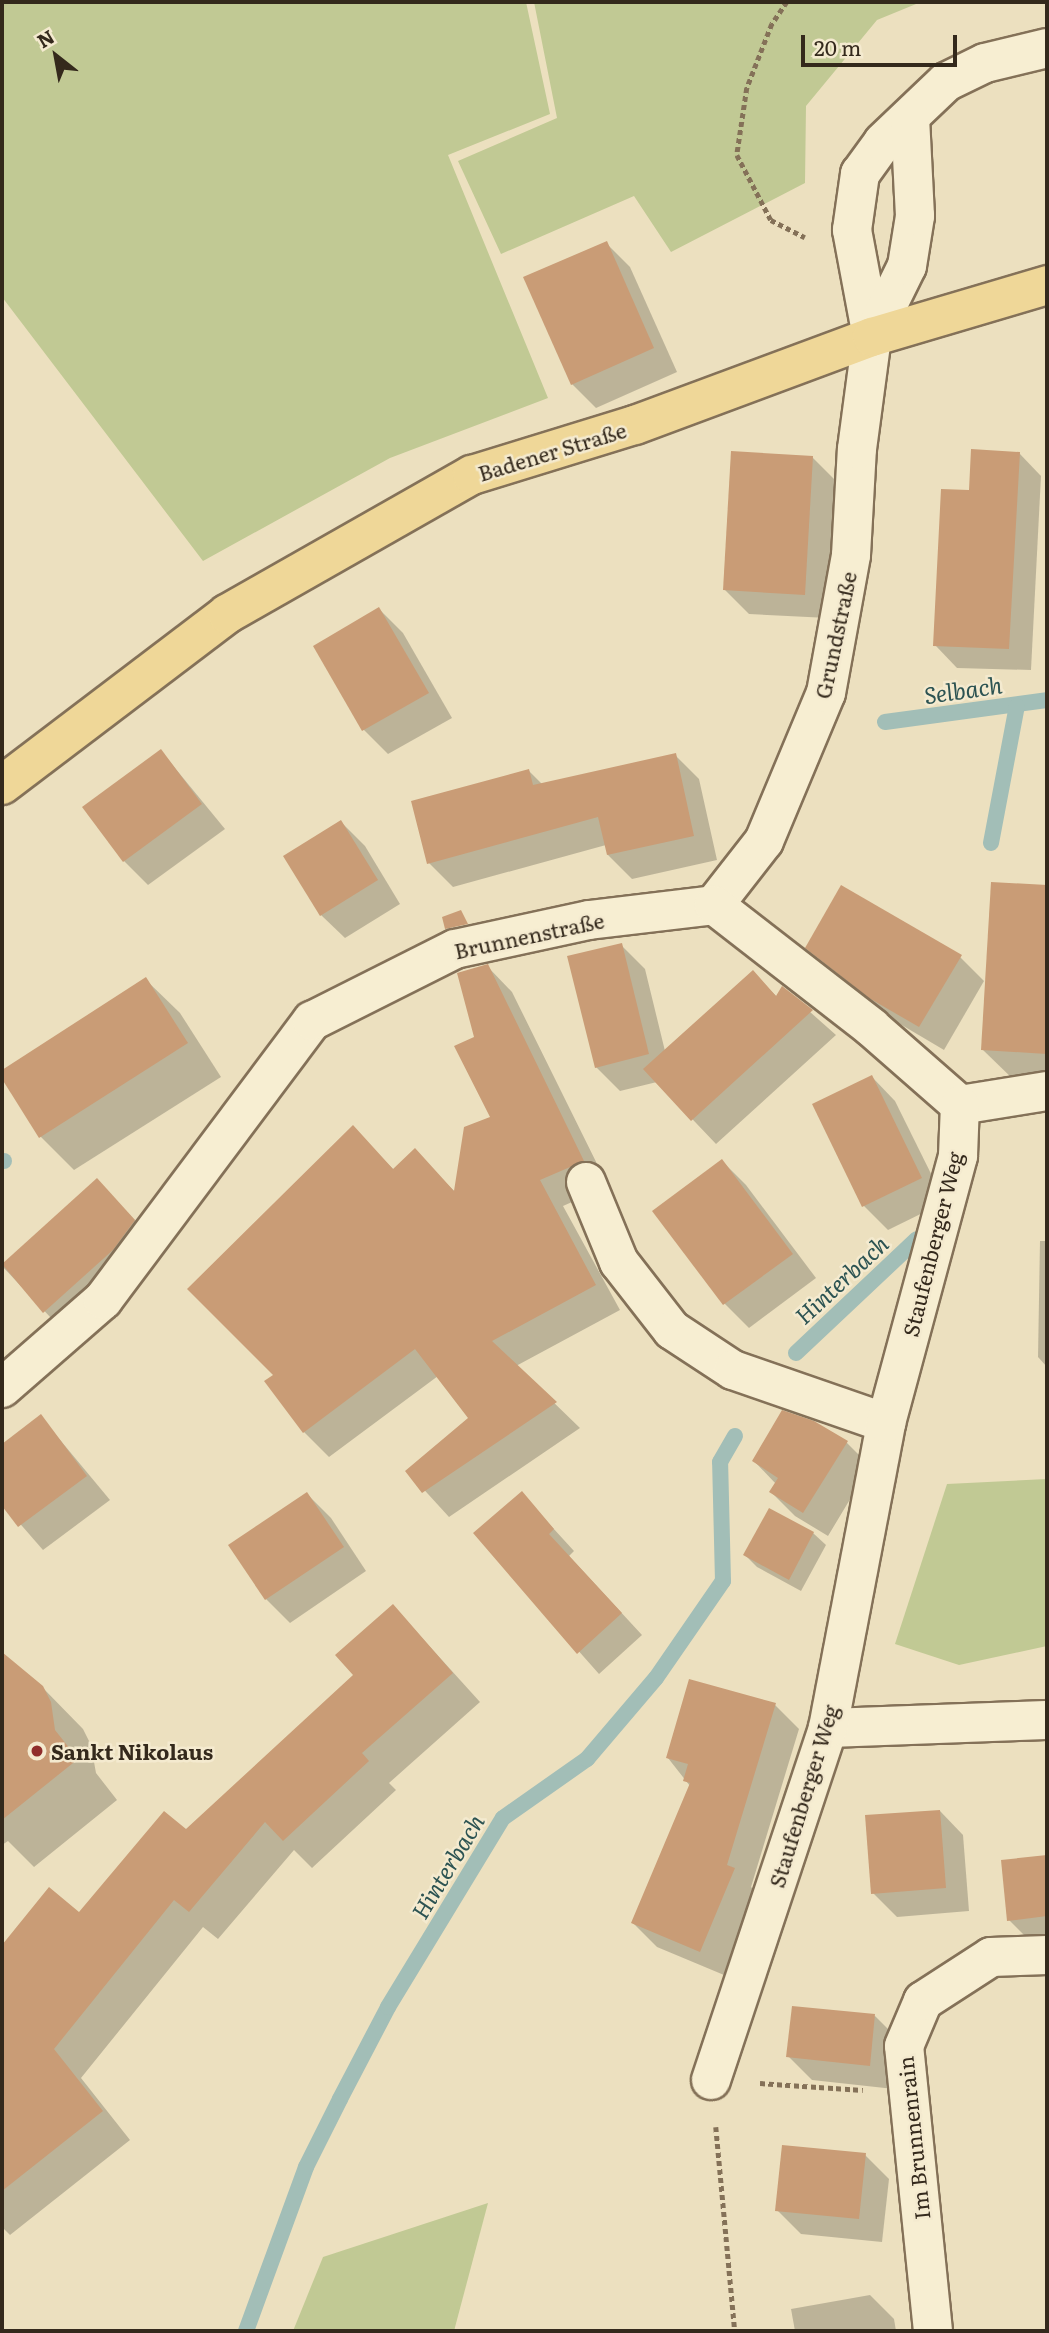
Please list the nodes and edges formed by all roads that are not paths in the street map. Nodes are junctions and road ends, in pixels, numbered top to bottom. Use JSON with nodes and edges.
{"nodes":[{"id":1,"x":1047,"y":48,"type":"edge"},
{"id":2,"x":910,"y":118,"type":"junction"},
{"id":3,"x":1047,"y":285,"type":"edge"},
{"id":4,"x":872,"y":337,"type":"junction"},
{"id":5,"x":2,"y":785,"type":"edge"},
{"id":6,"x":714,"y":905,"type":"junction"},
{"id":7,"x":1047,"y":1091,"type":"edge"},
{"id":8,"x":960,"y":1105,"type":"junction"},
{"id":9,"x":586,"y":1182,"type":"dead end"},
{"id":10,"x":2,"y":1388,"type":"edge"},
{"id":11,"x":886,"y":1423,"type":"junction"},
{"id":12,"x":1047,"y":1720,"type":"edge"},
{"id":13,"x":828,"y":1728,"type":"junction"},
{"id":14,"x":1047,"y":1955,"type":"edge"},
{"id":15,"x":711,"y":2080,"type":"road end"},
{"id":16,"x":933,"y":2331,"type":"edge"}],
"edges":[{"from":1,"to":2,"type":"street","name":"Grundstraße"},
{"from":2,"to":4,"type":"street","name":"Grundstraße"},
{"from":2,"to":4,"type":"street","name":"Grundstraße"},
{"from":3,"to":4,"type":"main road","name":"Badener Straße"},
{"from":4,"to":5,"type":"main road","name":"Badener Straße"},
{"from":4,"to":6,"type":"street","name":"Grundstraße"},
{"from":6,"to":8,"type":"street"},
{"from":6,"to":10,"type":"street","name":"Brunnenstraße"},
{"from":7,"to":8,"type":"street"},
{"from":8,"to":11,"type":"street","name":"Staufenberger Weg"},
{"from":9,"to":11,"type":"street"},
{"from":11,"to":13,"type":"street","name":"Staufenberger Weg"},
{"from":12,"to":13,"type":"street"},
{"from":13,"to":15,"type":"street","name":"Staufenberger Weg"},
{"from":14,"to":16,"type":"street","name":"Im Brunnenrain"}]}
